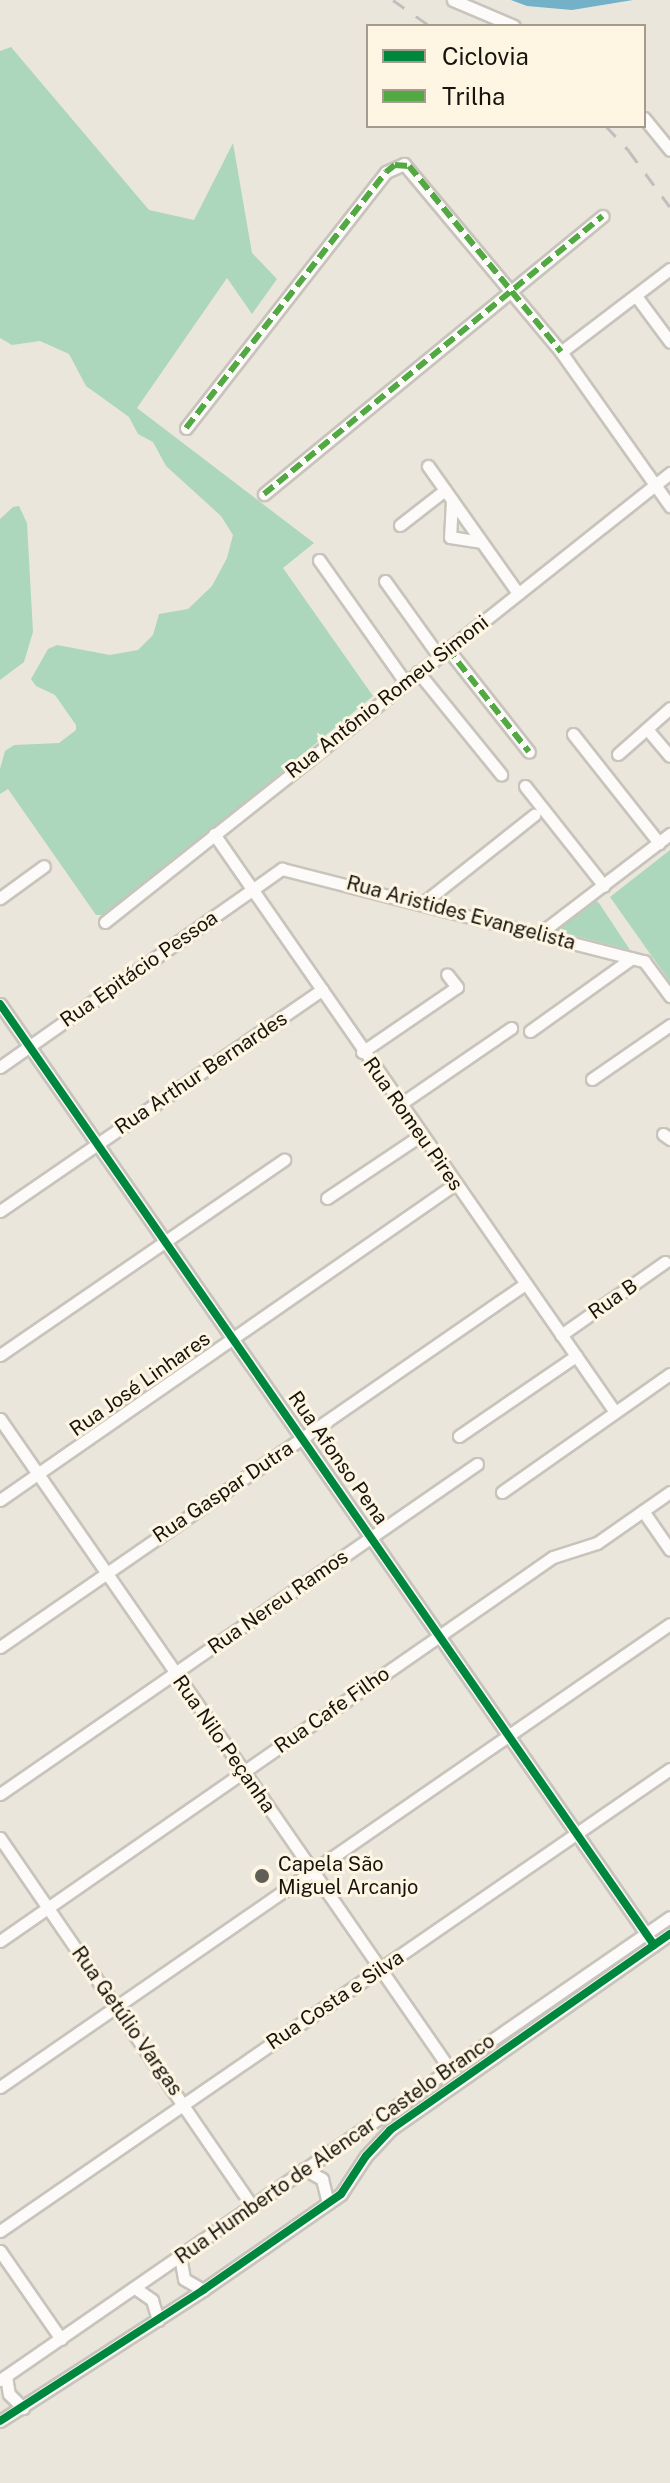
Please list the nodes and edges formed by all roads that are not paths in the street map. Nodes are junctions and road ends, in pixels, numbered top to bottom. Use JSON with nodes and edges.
{"nodes":[{"id":1,"x":453,"y":0,"type":"edge"},
{"id":2,"x":509,"y":24,"type":"edge"},
{"id":3,"x":646,"y":120,"type":"edge"},
{"id":4,"x":670,"y":150,"type":"edge"},
{"id":5,"x":603,"y":216,"type":"dead end"},
{"id":6,"x":670,"y":269,"type":"edge"},
{"id":7,"x":513,"y":291,"type":"junction"},
{"id":8,"x":636,"y":296,"type":"junction"},
{"id":9,"x":670,"y":342,"type":"edge"},
{"id":10,"x":561,"y":352,"type":"junction"},
{"id":11,"x":186,"y":428,"type":"dead end"},
{"id":12,"x":428,"y":466,"type":"dead end"},
{"id":13,"x":670,"y":473,"type":"edge"},
{"id":14,"x":655,"y":484,"type":"junction"},
{"id":15,"x":264,"y":494,"type":"dead end"},
{"id":16,"x":448,"y":495,"type":"junction"},
{"id":17,"x":670,"y":506,"type":"edge"},
{"id":18,"x":400,"y":525,"type":"dead end"},
{"id":19,"x":481,"y":542,"type":"junction"},
{"id":20,"x":319,"y":560,"type":"dead end"},
{"id":21,"x":385,"y":581,"type":"dead end"},
{"id":22,"x":518,"y":593,"type":"junction"},
{"id":23,"x":443,"y":652,"type":"junction"},
{"id":24,"x":418,"y":672,"type":"junction"},
{"id":25,"x":405,"y":682,"type":"junction"},
{"id":26,"x":670,"y":708,"type":"edge"},
{"id":27,"x":647,"y":729,"type":"junction"},
{"id":28,"x":573,"y":734,"type":"dead end"},
{"id":29,"x":529,"y":752,"type":"dead end"},
{"id":30,"x":618,"y":754,"type":"dead end"},
{"id":31,"x":670,"y":756,"type":"edge"},
{"id":32,"x":501,"y":774,"type":"dead end"},
{"id":33,"x":525,"y":786,"type":"dead end"},
{"id":34,"x":534,"y":815,"type":"dead end"},
{"id":35,"x":214,"y":834,"type":"junction"},
{"id":36,"x":670,"y":834,"type":"edge"},
{"id":37,"x":659,"y":843,"type":"junction"},
{"id":38,"x":44,"y":866,"type":"dead end"},
{"id":39,"x":277,"y":871,"type":"joint"},
{"id":40,"x":604,"y":886,"type":"junction"},
{"id":41,"x":250,"y":891,"type":"junction"},
{"id":42,"x":0,"y":898,"type":"edge"},
{"id":43,"x":423,"y":903,"type":"junction"},
{"id":44,"x":105,"y":922,"type":"dead end"},
{"id":45,"x":539,"y":934,"type":"junction"},
{"id":46,"x":638,"y":960,"type":"junction"},
{"id":47,"x":447,"y":974,"type":"dead end"},
{"id":48,"x":322,"y":990,"type":"junction"},
{"id":49,"x":670,"y":996,"type":"edge"},
{"id":50,"x":0,"y":1004,"type":"edge"},
{"id":51,"x":670,"y":1025,"type":"edge"},
{"id":52,"x":511,"y":1028,"type":"dead end"},
{"id":53,"x":530,"y":1031,"type":"dead end"},
{"id":54,"x":29,"y":1047,"type":"junction"},
{"id":55,"x":362,"y":1052,"type":"junction"},
{"id":56,"x":0,"y":1067,"type":"edge"},
{"id":57,"x":592,"y":1079,"type":"dead end"},
{"id":58,"x":399,"y":1105,"type":"junction"},
{"id":59,"x":421,"y":1135,"type":"junction"},
{"id":60,"x":99,"y":1143,"type":"junction"},
{"id":61,"x":284,"y":1160,"type":"dead end"},
{"id":62,"x":455,"y":1184,"type":"junction"},
{"id":63,"x":327,"y":1198,"type":"dead end"},
{"id":64,"x":0,"y":1211,"type":"edge"},
{"id":65,"x":167,"y":1240,"type":"junction"},
{"id":66,"x":665,"y":1262,"type":"dead end"},
{"id":67,"x":525,"y":1284,"type":"junction"},
{"id":68,"x":561,"y":1335,"type":"junction"},
{"id":69,"x":235,"y":1338,"type":"junction"},
{"id":70,"x":0,"y":1355,"type":"edge"},
{"id":71,"x":576,"y":1356,"type":"junction"},
{"id":72,"x":670,"y":1374,"type":"edge"},
{"id":73,"x":615,"y":1412,"type":"junction"},
{"id":74,"x":0,"y":1419,"type":"edge"},
{"id":75,"x":459,"y":1436,"type":"dead end"},
{"id":76,"x":304,"y":1437,"type":"junction"},
{"id":77,"x":477,"y":1464,"type":"dead end"},
{"id":78,"x":38,"y":1474,"type":"junction"},
{"id":79,"x":502,"y":1492,"type":"dead end"},
{"id":80,"x":670,"y":1492,"type":"edge"},
{"id":81,"x":0,"y":1500,"type":"edge"},
{"id":82,"x":643,"y":1511,"type":"junction"},
{"id":83,"x":373,"y":1536,"type":"junction"},
{"id":84,"x":670,"y":1550,"type":"edge"},
{"id":85,"x":106,"y":1573,"type":"junction"},
{"id":86,"x":670,"y":1624,"type":"edge"},
{"id":87,"x":441,"y":1635,"type":"junction"},
{"id":88,"x":0,"y":1647,"type":"edge"},
{"id":89,"x":174,"y":1673,"type":"junction"},
{"id":90,"x":510,"y":1735,"type":"junction"},
{"id":91,"x":670,"y":1769,"type":"edge"},
{"id":92,"x":244,"y":1772,"type":"junction"},
{"id":93,"x":0,"y":1794,"type":"edge"},
{"id":94,"x":577,"y":1833,"type":"junction"},
{"id":95,"x":0,"y":1838,"type":"edge"},
{"id":96,"x":313,"y":1871,"type":"junction"},
{"id":97,"x":48,"y":1908,"type":"junction"},
{"id":98,"x":670,"y":1917,"type":"edge"},
{"id":99,"x":646,"y":1933,"type":"junction"},
{"id":100,"x":670,"y":1934,"type":"edge"},
{"id":101,"x":0,"y":1941,"type":"edge"},
{"id":102,"x":654,"y":1945,"type":"junction"},
{"id":103,"x":380,"y":1969,"type":"junction"},
{"id":104,"x":117,"y":2006,"type":"junction"},
{"id":105,"x":449,"y":2068,"type":"junction"},
{"id":106,"x":0,"y":2087,"type":"edge"},
{"id":107,"x":184,"y":2104,"type":"junction"},
{"id":108,"x":304,"y":2169,"type":"junction"},
{"id":109,"x":328,"y":2203,"type":"junction"},
{"id":110,"x":252,"y":2206,"type":"junction"},
{"id":111,"x":0,"y":2231,"type":"edge"},
{"id":112,"x":0,"y":2251,"type":"edge"},
{"id":113,"x":180,"y":2256,"type":"junction"},
{"id":114,"x":135,"y":2288,"type":"junction"},
{"id":115,"x":203,"y":2290,"type":"junction"},
{"id":116,"x":158,"y":2320,"type":"junction"},
{"id":117,"x":61,"y":2339,"type":"junction"},
{"id":118,"x":3,"y":2378,"type":"edge"},
{"id":119,"x":23,"y":2408,"type":"junction"},
{"id":120,"x":0,"y":2421,"type":"edge"}],
"edges":[{"from":1,"to":2,"type":"street"},
{"from":3,"to":4,"type":"street"},
{"from":5,"to":7,"type":"street"},
{"from":6,"to":8,"type":"street"},
{"from":7,"to":10,"type":"street"},
{"from":7,"to":11,"type":"street"},
{"from":7,"to":15,"type":"street"},
{"from":8,"to":9,"type":"street"},
{"from":8,"to":10,"type":"street"},
{"from":10,"to":14,"type":"street"},
{"from":12,"to":16,"type":"street"},
{"from":13,"to":14,"type":"street","name":"Rua Antônio Romeu Simoni"},
{"from":14,"to":17,"type":"street"},
{"from":14,"to":22,"type":"street","name":"Rua Antônio Romeu Simoni"},
{"from":16,"to":18,"type":"street"},
{"from":16,"to":19,"type":"street"},
{"from":16,"to":19,"type":"street"},
{"from":19,"to":22,"type":"street"},
{"from":20,"to":25,"type":"street"},
{"from":21,"to":23,"type":"street"},
{"from":22,"to":23,"type":"street","name":"Rua Antônio Romeu Simoni"},
{"from":23,"to":24,"type":"street","name":"Rua Antônio Romeu Simoni"},
{"from":23,"to":29,"type":"street"},
{"from":24,"to":25,"type":"street","name":"Rua Antônio Romeu Simoni"},
{"from":24,"to":32,"type":"street"},
{"from":25,"to":35,"type":"street","name":"Rua Antônio Romeu Simoni"},
{"from":26,"to":27,"type":"street"},
{"from":27,"to":30,"type":"street"},
{"from":27,"to":31,"type":"street"},
{"from":28,"to":37,"type":"street"},
{"from":33,"to":40,"type":"street"},
{"from":34,"to":43,"type":"street"},
{"from":35,"to":41,"type":"street","name":"Rua Romeu Pires"},
{"from":35,"to":44,"type":"street","name":"Rua Antônio Romeu Simoni"},
{"from":36,"to":37,"type":"street"},
{"from":37,"to":40,"type":"street"},
{"from":38,"to":42,"type":"street"},
{"from":39,"to":41,"type":"street","name":"Rua Epitácio Pessoa"},
{"from":39,"to":43,"type":"street","name":"Rua Aristides Evangelista"},
{"from":40,"to":45,"type":"street"},
{"from":41,"to":48,"type":"street","name":"Rua Romeu Pires"},
{"from":41,"to":54,"type":"street","name":"Rua Epitácio Pessoa"},
{"from":43,"to":45,"type":"street","name":"Rua Aristides Evangelista"},
{"from":45,"to":46,"type":"street","name":"Rua Aristides Evangelista"},
{"from":46,"to":49,"type":"street"},
{"from":46,"to":53,"type":"street"},
{"from":47,"to":55,"type":"street"},
{"from":48,"to":55,"type":"street","name":"Rua Romeu Pires"},
{"from":48,"to":60,"type":"street","name":"Rua Arthur Bernardes"},
{"from":50,"to":54,"type":"street","name":"Rua Afonso Pena"},
{"from":51,"to":57,"type":"street"},
{"from":52,"to":58,"type":"street"},
{"from":54,"to":56,"type":"street","name":"Rua Epitácio Pessoa"},
{"from":54,"to":60,"type":"street","name":"Rua Afonso Pena"},
{"from":55,"to":58,"type":"street","name":"Rua Romeu Pires"},
{"from":58,"to":59,"type":"street","name":"Rua Romeu Pires"},
{"from":59,"to":62,"type":"street","name":"Rua Romeu Pires"},
{"from":59,"to":63,"type":"street"},
{"from":60,"to":64,"type":"street","name":"Rua Arthur Bernardes"},
{"from":60,"to":65,"type":"street","name":"Rua Afonso Pena"},
{"from":61,"to":65,"type":"street"},
{"from":62,"to":67,"type":"street","name":"Rua Romeu Pires"},
{"from":62,"to":69,"type":"street","name":"Rua José Linhares"},
{"from":65,"to":69,"type":"street","name":"Rua Afonso Pena"},
{"from":65,"to":70,"type":"street"},
{"from":66,"to":68,"type":"street","name":"Rua B"},
{"from":67,"to":68,"type":"street","name":"Rua Romeu Pires"},
{"from":67,"to":76,"type":"street","name":"Rua Gaspar Dutra"},
{"from":68,"to":71,"type":"street","name":"Rua Romeu Pires"},
{"from":69,"to":76,"type":"street","name":"Rua Afonso Pena"},
{"from":69,"to":78,"type":"street","name":"Rua José Linhares"},
{"from":71,"to":73,"type":"street","name":"Rua Romeu Pires"},
{"from":71,"to":75,"type":"street"},
{"from":72,"to":73,"type":"street"},
{"from":73,"to":79,"type":"street"},
{"from":74,"to":78,"type":"street","name":"Rua Nilo Peçanha"},
{"from":76,"to":83,"type":"street","name":"Rua Afonso Pena"},
{"from":76,"to":85,"type":"street","name":"Rua Gaspar Dutra"},
{"from":77,"to":83,"type":"street","name":"Rua Nereu Ramos"},
{"from":78,"to":81,"type":"street","name":"Rua José Linhares"},
{"from":78,"to":85,"type":"street","name":"Rua Nilo Peçanha"},
{"from":80,"to":82,"type":"street","name":"Rua Cafe Filho"},
{"from":82,"to":84,"type":"street"},
{"from":82,"to":87,"type":"street","name":"Rua Cafe Filho"},
{"from":83,"to":87,"type":"street","name":"Rua Afonso Pena"},
{"from":83,"to":89,"type":"street","name":"Rua Nereu Ramos"},
{"from":85,"to":88,"type":"street","name":"Rua Gaspar Dutra"},
{"from":85,"to":89,"type":"street","name":"Rua Nilo Peçanha"},
{"from":86,"to":90,"type":"street"},
{"from":87,"to":90,"type":"street","name":"Rua Afonso Pena"},
{"from":87,"to":92,"type":"street","name":"Rua Cafe Filho"},
{"from":89,"to":92,"type":"street","name":"Rua Nilo Peçanha"},
{"from":89,"to":93,"type":"street","name":"Rua Nereu Ramos"},
{"from":90,"to":94,"type":"street","name":"Rua Afonso Pena"},
{"from":90,"to":96,"type":"street"},
{"from":91,"to":94,"type":"street","name":"Rua Costa e Silva"},
{"from":92,"to":96,"type":"street","name":"Rua Nilo Peçanha"},
{"from":92,"to":97,"type":"street","name":"Rua Cafe Filho"},
{"from":94,"to":99,"type":"street","name":"Rua Afonso Pena"},
{"from":94,"to":103,"type":"street","name":"Rua Costa e Silva"},
{"from":95,"to":97,"type":"street","name":"Rua Getúlio Vargas"},
{"from":96,"to":103,"type":"street","name":"Rua Nilo Peçanha"},
{"from":96,"to":104,"type":"street"},
{"from":97,"to":101,"type":"street","name":"Rua Cafe Filho"},
{"from":97,"to":104,"type":"street","name":"Rua Getúlio Vargas"},
{"from":98,"to":99,"type":"street","name":"Rua Humberto de Alencar Castelo Branco"},
{"from":99,"to":102,"type":"street","name":"Rua Afonso Pena"},
{"from":99,"to":105,"type":"street","name":"Rua Humberto de Alencar Castelo Branco"},
{"from":100,"to":102,"type":"street","name":"Rua Humberto de Alencar Castelo Branco"},
{"from":102,"to":109,"type":"street","name":"Rua Humberto de Alencar Castelo Branco"},
{"from":103,"to":105,"type":"street","name":"Rua Nilo Peçanha"},
{"from":103,"to":107,"type":"street","name":"Rua Costa e Silva"},
{"from":104,"to":106,"type":"street"},
{"from":104,"to":107,"type":"street","name":"Rua Getúlio Vargas"},
{"from":105,"to":108,"type":"street","name":"Rua Humberto de Alencar Castelo Branco"},
{"from":107,"to":110,"type":"street","name":"Rua Getúlio Vargas"},
{"from":107,"to":111,"type":"street","name":"Rua Costa e Silva"},
{"from":108,"to":109,"type":"street"},
{"from":108,"to":110,"type":"street","name":"Rua Humberto de Alencar Castelo Branco"},
{"from":109,"to":115,"type":"street","name":"Rua Humberto de Alencar Castelo Branco"},
{"from":110,"to":113,"type":"street","name":"Rua Humberto de Alencar Castelo Branco"},
{"from":112,"to":117,"type":"street"},
{"from":113,"to":114,"type":"street","name":"Rua Humberto de Alencar Castelo Branco"},
{"from":113,"to":115,"type":"street"},
{"from":114,"to":116,"type":"street"},
{"from":114,"to":117,"type":"street","name":"Rua Humberto de Alencar Castelo Branco"},
{"from":115,"to":116,"type":"street","name":"Rua Humberto de Alencar Castelo Branco"},
{"from":116,"to":119,"type":"street","name":"Rua Humberto de Alencar Castelo Branco"},
{"from":117,"to":118,"type":"street","name":"Rua Humberto de Alencar Castelo Branco"},
{"from":118,"to":119,"type":"street"},
{"from":119,"to":120,"type":"street","name":"Rua Humberto de Alencar Castelo Branco"}]}
